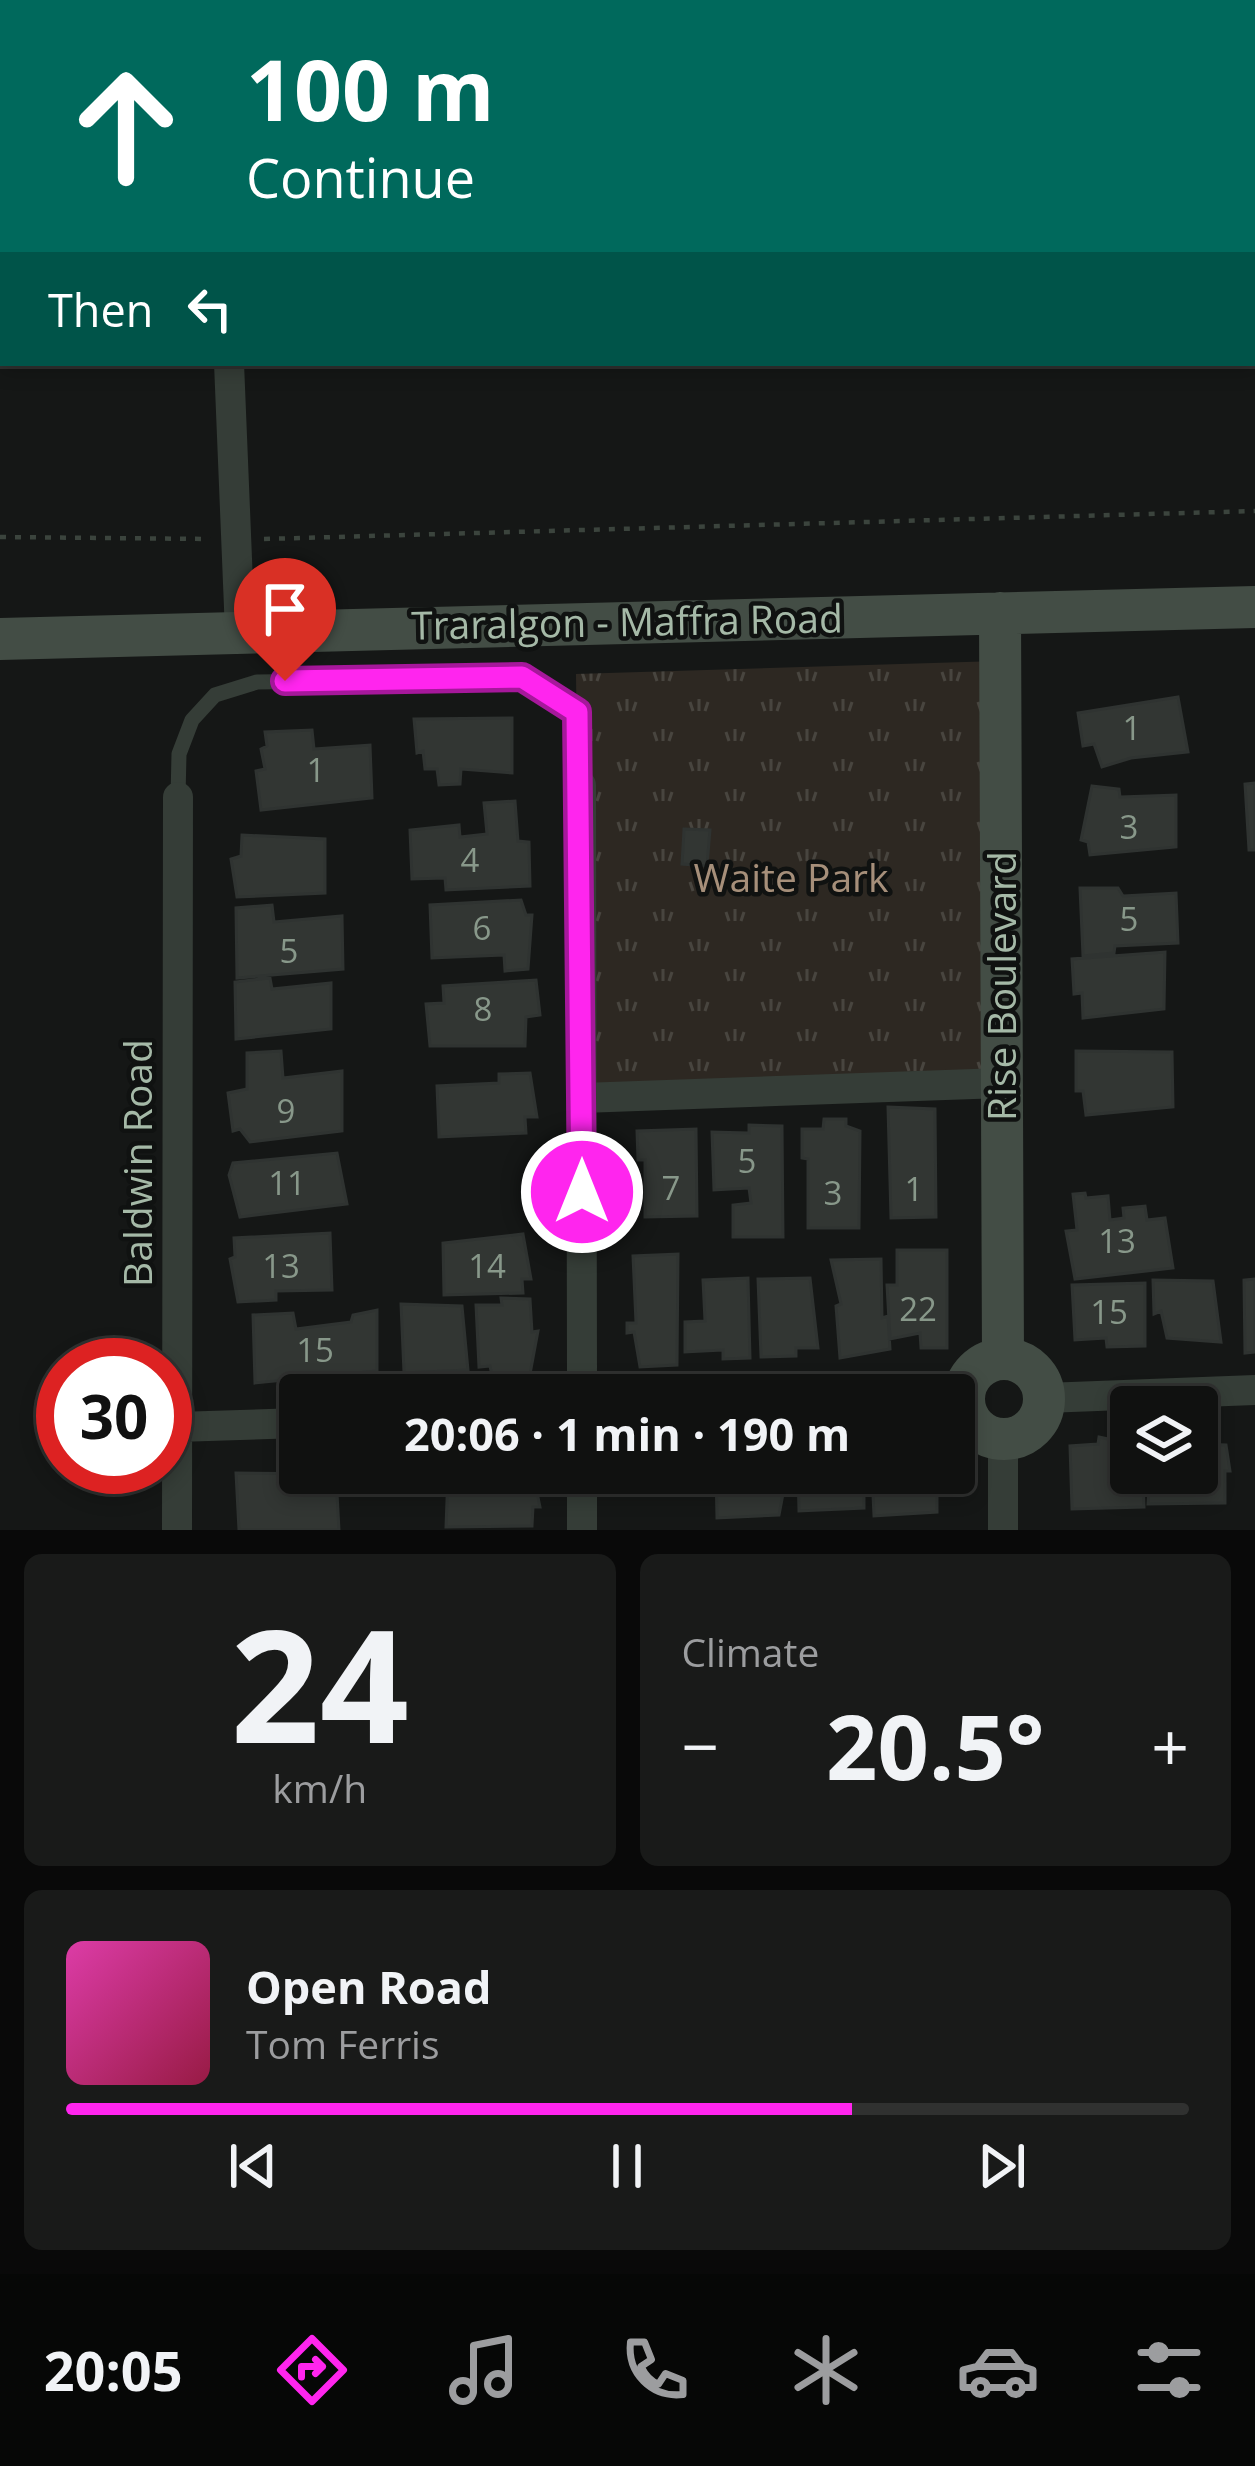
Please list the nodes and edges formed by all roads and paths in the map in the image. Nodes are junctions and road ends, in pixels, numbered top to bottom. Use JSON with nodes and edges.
{"nodes":[{"id":1,"x":230,"y":366,"type":"edge"},
{"id":2,"x":1255,"y":511,"type":"edge"},
{"id":3,"x":0,"y":537,"type":"edge"},
{"id":4,"x":237,"y":539,"type":"junction"},
{"id":5,"x":1255,"y":607,"type":"edge"},
{"id":6,"x":1000,"y":613,"type":"junction"},
{"id":7,"x":240,"y":632,"type":"junction"},
{"id":8,"x":0,"y":639,"type":"edge"},
{"id":9,"x":581,"y":785,"type":"joint"},
{"id":10,"x":178,"y":797,"type":"joint"},
{"id":11,"x":1002,"y":1083,"type":"junction"},
{"id":12,"x":582,"y":1098,"type":"junction"},
{"id":13,"x":177,"y":1338,"type":"edge"},
{"id":14,"x":1003,"y":1358,"type":"junction"},
{"id":15,"x":582,"y":1374,"type":"edge"},
{"id":16,"x":975,"y":1374,"type":"edge"},
{"id":17,"x":1255,"y":1390,"type":"edge"},
{"id":18,"x":1045,"y":1398,"type":"junction"},
{"id":19,"x":279,"y":1424,"type":"edge"},
{"id":20,"x":975,"y":1425,"type":"edge"},
{"id":21,"x":192,"y":1427,"type":"edge"},
{"id":22,"x":1003,"y":1440,"type":"junction"},
{"id":23,"x":177,"y":1494,"type":"edge"},
{"id":24,"x":582,"y":1494,"type":"edge"},
{"id":25,"x":177,"y":1530,"type":"edge"},
{"id":26,"x":582,"y":1530,"type":"edge"},
{"id":27,"x":1003,"y":1530,"type":"edge"}],
"edges":[{"from":1,"to":4,"type":"street"},
{"from":2,"to":4,"type":"path"},
{"from":3,"to":4,"type":"path"},
{"from":4,"to":7,"type":"street"},
{"from":5,"to":6,"type":"main road","name":"Traralgon - Maffra Road"},
{"from":6,"to":7,"type":"main road","name":"Traralgon - Maffra Road"},
{"from":6,"to":11,"type":"main road","name":"Rise Boulevard"},
{"from":7,"to":8,"type":"main road","name":"Traralgon - Maffra Road"},
{"from":9,"to":10,"type":"lane"},
{"from":9,"to":12,"type":"street"},
{"from":10,"to":13,"type":"street","name":"Baldwin Road"},
{"from":11,"to":12,"type":"street"},
{"from":11,"to":14,"type":"main road","name":"Rise Boulevard"},
{"from":12,"to":15,"type":"street"},
{"from":14,"to":16,"type":"main road"},
{"from":14,"to":18,"type":"main road"},
{"from":17,"to":18,"type":"street"},
{"from":18,"to":22,"type":"main road"},
{"from":19,"to":21,"type":"street"},
{"from":20,"to":22,"type":"main road"},
{"from":22,"to":27,"type":"street"},
{"from":23,"to":25,"type":"street","name":"Baldwin Road"},
{"from":24,"to":26,"type":"street"}]}
